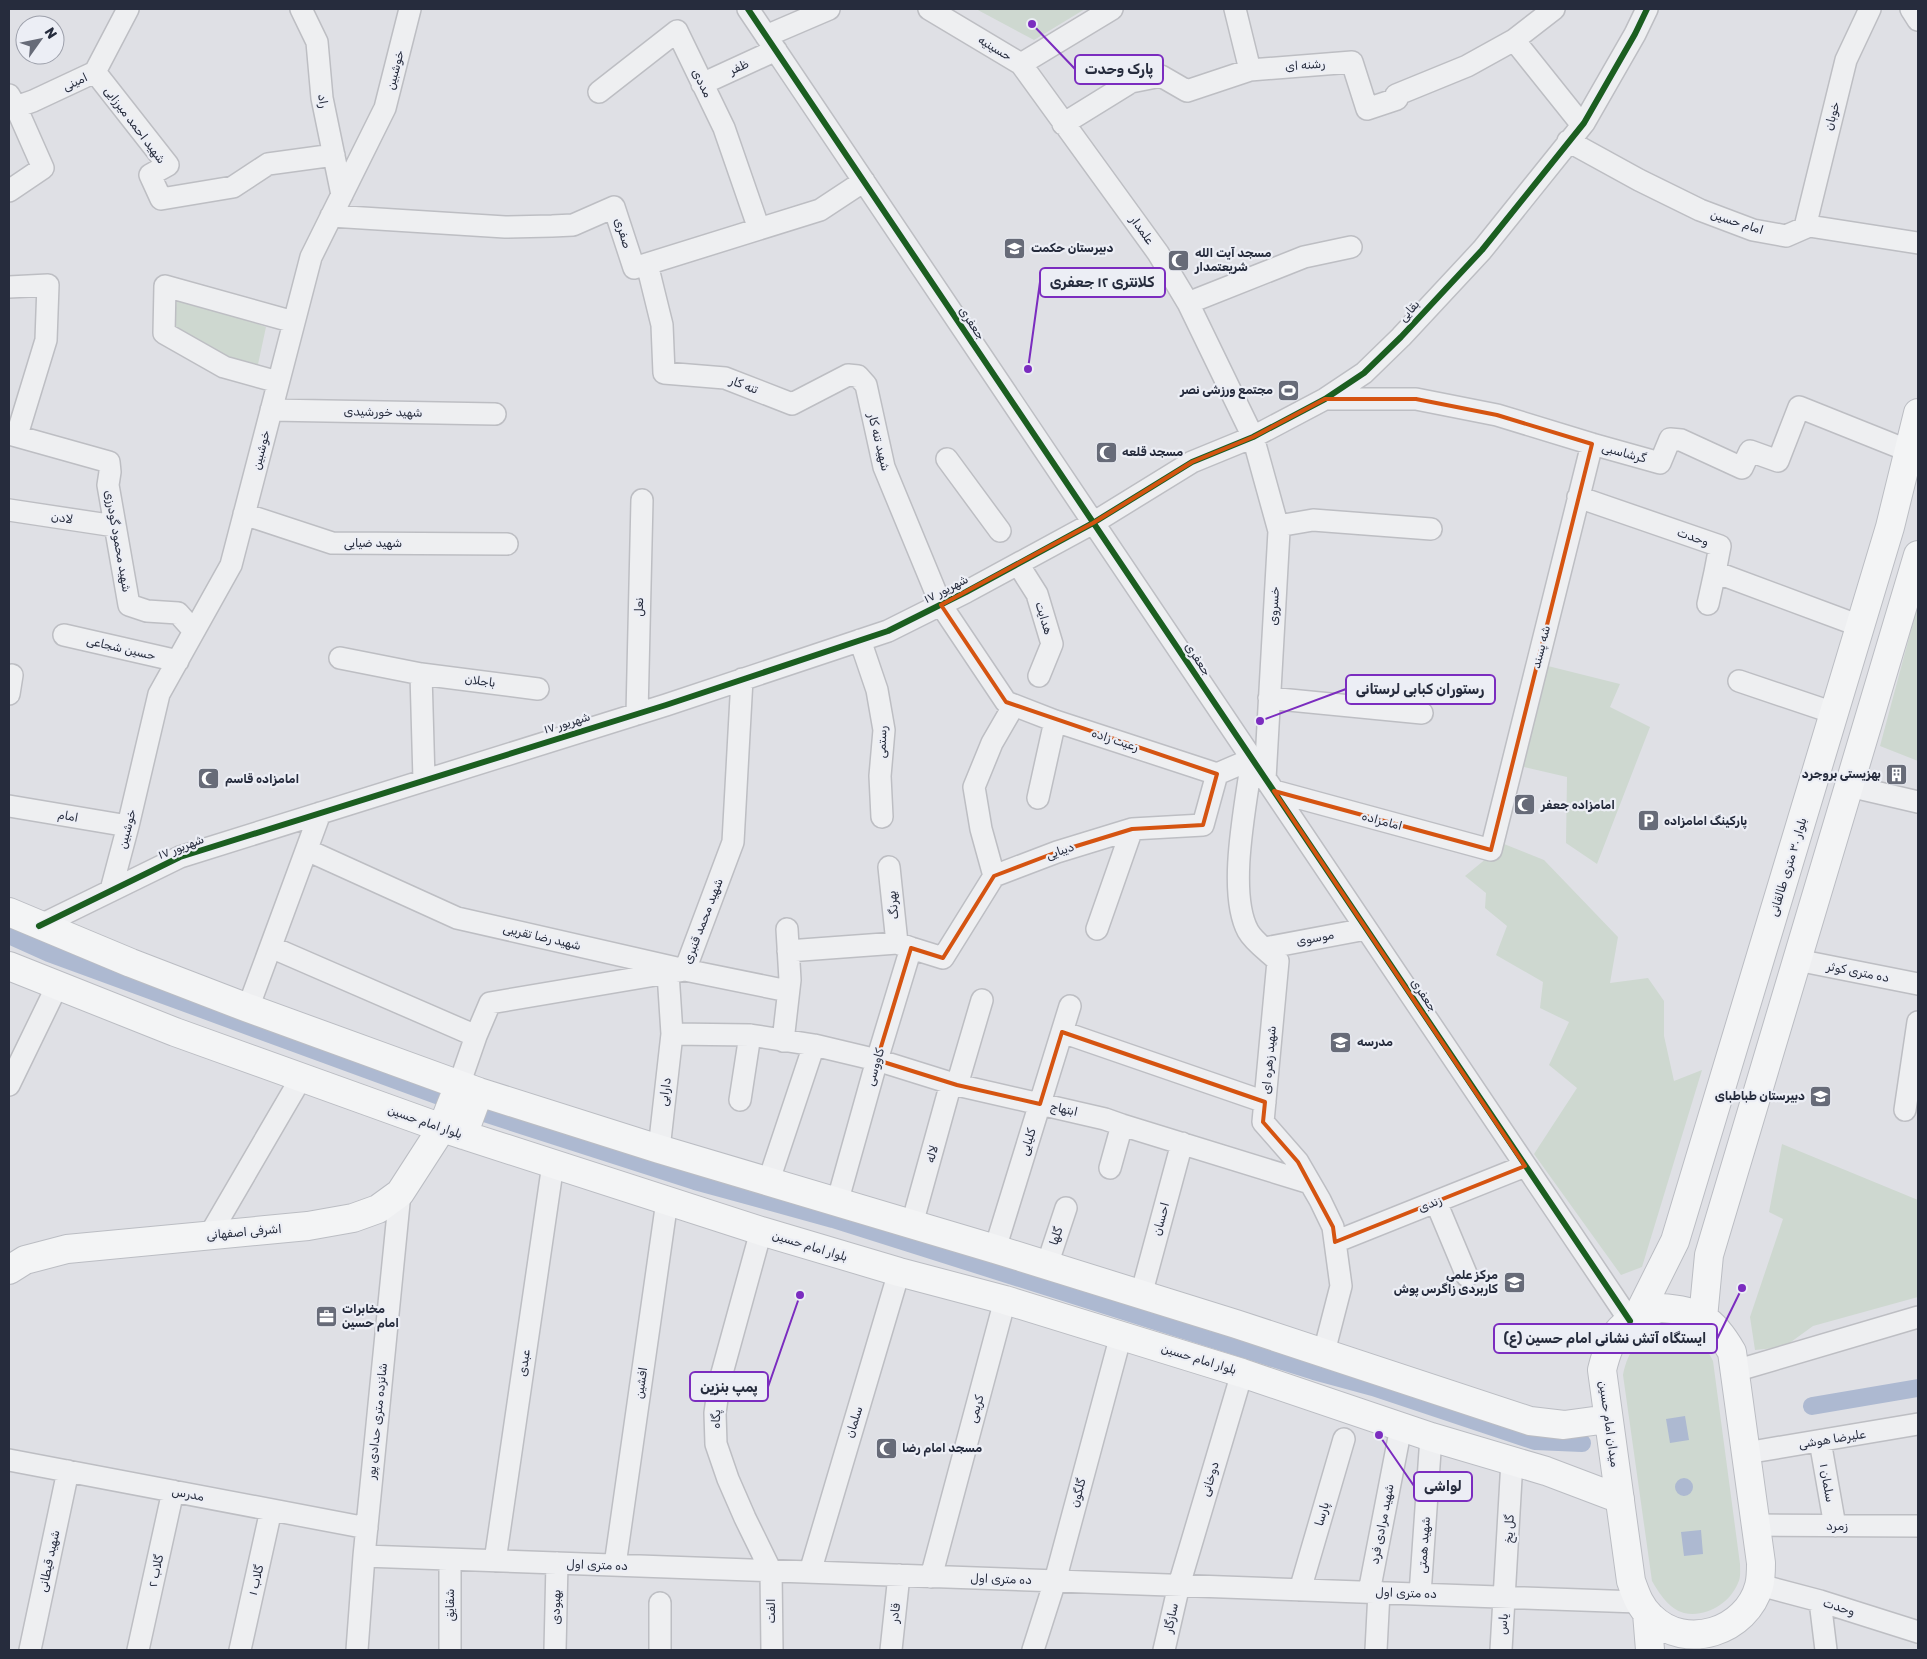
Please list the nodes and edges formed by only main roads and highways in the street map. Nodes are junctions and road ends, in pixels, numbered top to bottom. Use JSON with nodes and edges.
{"nodes":[{"id":1,"x":1918,"y":413,"type":"edge"},
{"id":2,"x":1918,"y":555,"type":"edge"},
{"id":3,"x":9,"y":912,"type":"edge"},
{"id":4,"x":9,"y":966,"type":"edge"},
{"id":5,"x":469,"y":1088,"type":"junction"},
{"id":6,"x":452,"y":1132,"type":"junction"},
{"id":7,"x":9,"y":1270,"type":"edge"},
{"id":8,"x":1634,"y":1318,"type":"junction"},
{"id":9,"x":1704,"y":1318,"type":"junction"},
{"id":10,"x":1608,"y":1419,"type":"junction"},
{"id":11,"x":1620,"y":1499,"type":"junction"},
{"id":12,"x":1643,"y":1607,"type":"junction"},
{"id":13,"x":1716,"y":1640,"type":"edge"},
{"id":14,"x":1650,"y":1650,"type":"edge"}],
"edges":[{"from":1,"to":8,"type":"main road","name":"بلوار ۳۰ متری طالقانی"},
{"from":2,"to":9,"type":"main road"},
{"from":3,"to":5,"type":"main road"},
{"from":4,"to":6,"type":"main road","name":"بلوار امام حسین"},
{"from":5,"to":6,"type":"main road","name":"اشرفی اصفهانی"},
{"from":5,"to":10,"type":"main road"},
{"from":6,"to":7,"type":"main road","name":"اشرفی اصفهانی"},
{"from":6,"to":11,"type":"main road","name":"بلوار امام حسین"},
{"from":8,"to":9,"type":"main road"},
{"from":8,"to":10,"type":"main road","name":"میدان امام حسین"},
{"from":9,"to":13,"type":"main road"},
{"from":10,"to":11,"type":"main road","name":"میدان امام حسین"},
{"from":11,"to":12,"type":"main road","name":"میدان امام حسین"},
{"from":12,"to":13,"type":"main road"},
{"from":12,"to":14,"type":"main road","name":"میدان امام حسین"}]}
